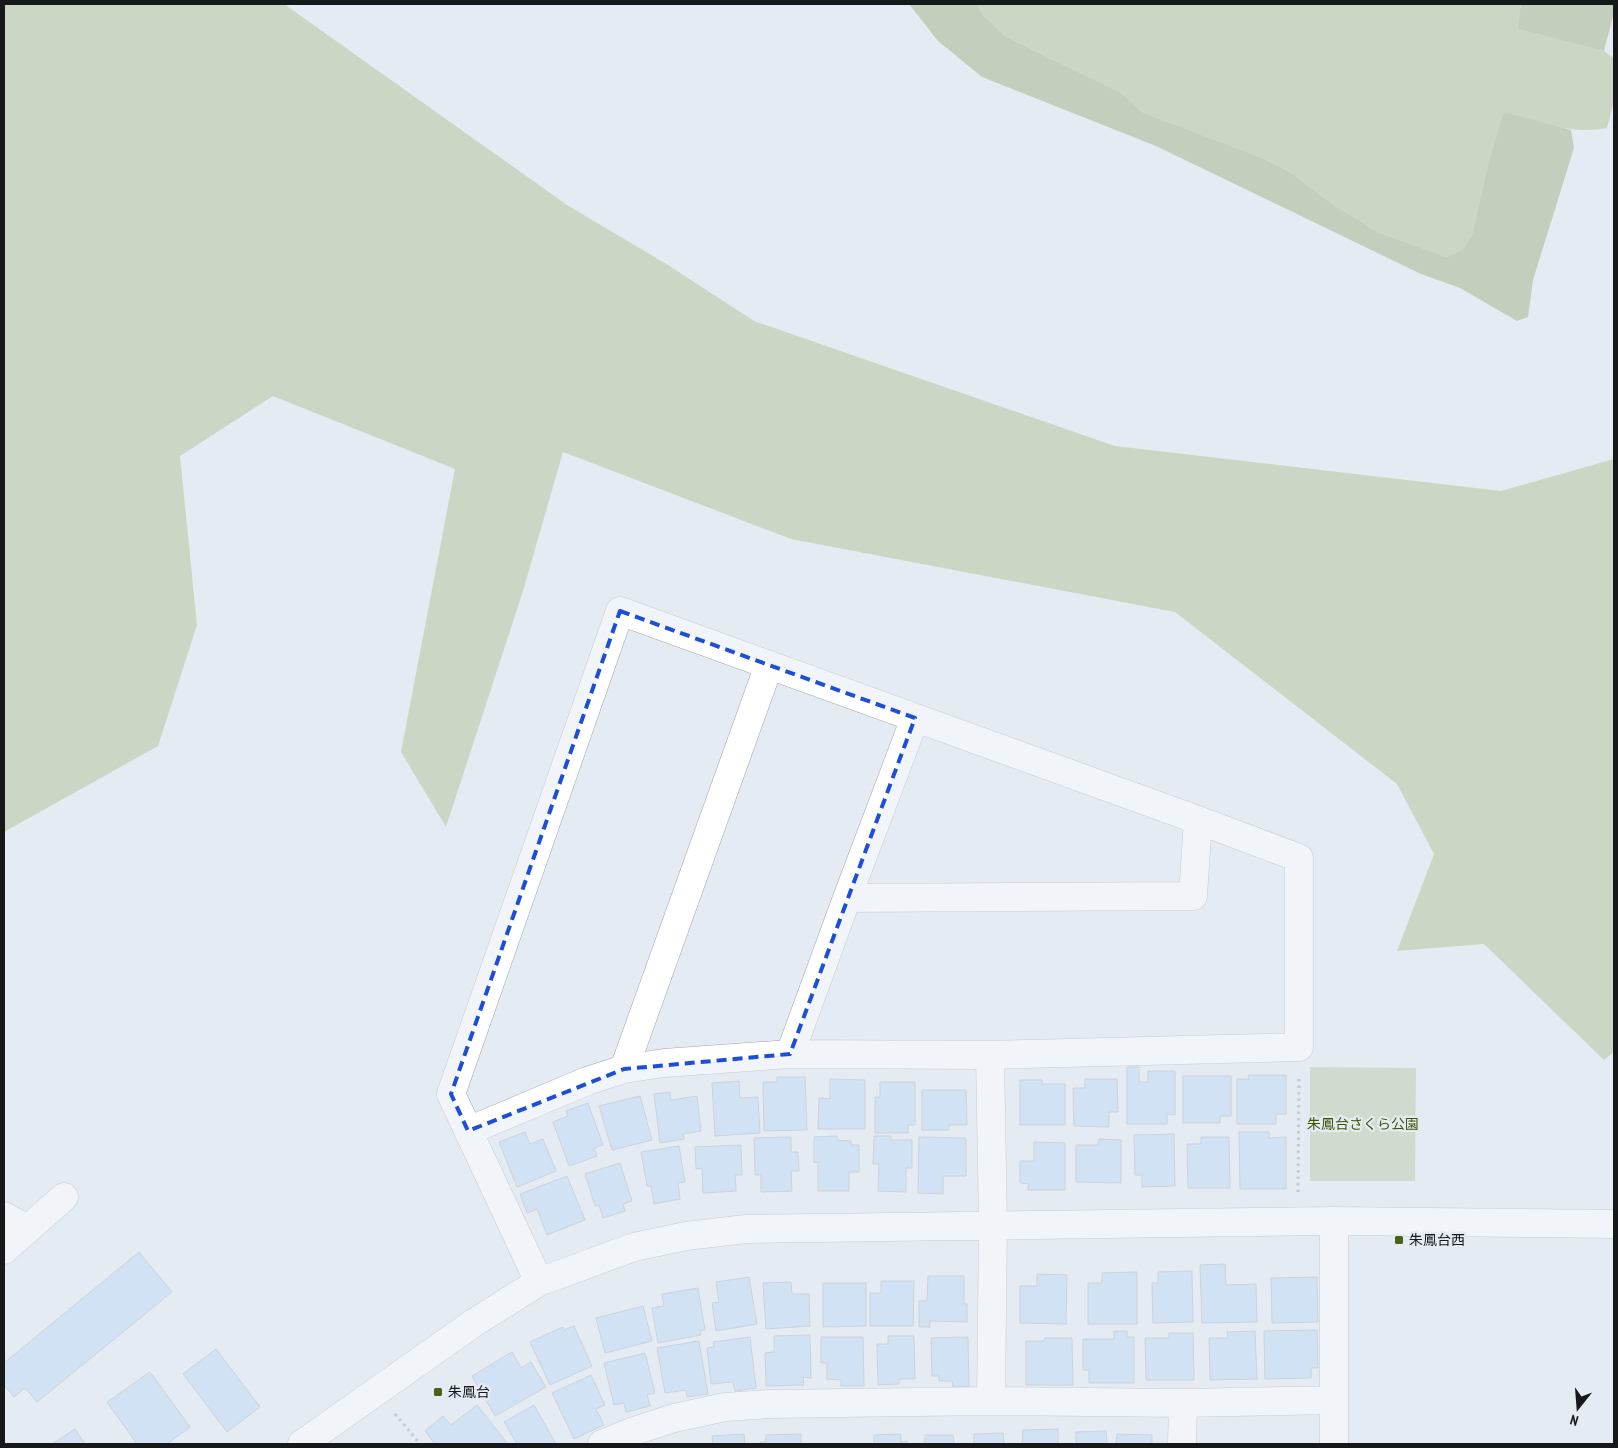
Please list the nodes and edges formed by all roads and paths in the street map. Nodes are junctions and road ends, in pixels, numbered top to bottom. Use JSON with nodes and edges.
{"nodes":[{"id":1,"x":769,"y":665,"type":"junction"},
{"id":2,"x":915,"y":718,"type":"junction"},
{"id":3,"x":1198,"y":820,"type":"junction"},
{"id":4,"x":847,"y":898,"type":"junction"},
{"id":5,"x":1299,"y":1047,"type":"junction"},
{"id":6,"x":790,"y":1054,"type":"junction"},
{"id":7,"x":990,"y":1055,"type":"junction"},
{"id":8,"x":624,"y":1069,"type":"junction"},
{"id":9,"x":468,"y":1131,"type":"junction"},
{"id":10,"x":64,"y":1197,"type":"dead end"},
{"id":11,"x":4,"y":1216,"type":"edge"},
{"id":12,"x":1298,"y":1221,"type":"junction"},
{"id":13,"x":1334,"y":1221,"type":"junction"},
{"id":14,"x":1614,"y":1224,"type":"edge"},
{"id":15,"x":993,"y":1225,"type":"junction"},
{"id":16,"x":28,"y":1229,"type":"junction"},
{"id":17,"x":4,"y":1250,"type":"edge"},
{"id":18,"x":538,"y":1282,"type":"junction"},
{"id":19,"x":376,"y":1392,"type":"junction"},
{"id":20,"x":1334,"y":1400,"type":"junction"},
{"id":21,"x":991,"y":1401,"type":"junction"},
{"id":22,"x":1182,"y":1403,"type":"junction"},
{"id":23,"x":302,"y":1444,"type":"edge"},
{"id":24,"x":420,"y":1444,"type":"edge"},
{"id":25,"x":602,"y":1444,"type":"edge"},
{"id":26,"x":1182,"y":1444,"type":"edge"},
{"id":27,"x":1334,"y":1444,"type":"edge"}],
"edges":[{"from":1,"to":2,"type":"street"},
{"from":1,"to":8,"type":"street"},
{"from":1,"to":9,"type":"street"},
{"from":2,"to":3,"type":"street"},
{"from":2,"to":4,"type":"street"},
{"from":3,"to":4,"type":"street"},
{"from":3,"to":5,"type":"street"},
{"from":4,"to":6,"type":"street"},
{"from":5,"to":7,"type":"street"},
{"from":5,"to":12,"type":"path"},
{"from":6,"to":7,"type":"street"},
{"from":6,"to":8,"type":"street"},
{"from":7,"to":15,"type":"street"},
{"from":8,"to":9,"type":"street"},
{"from":9,"to":18,"type":"street"},
{"from":10,"to":16,"type":"street"},
{"from":11,"to":16,"type":"street"},
{"from":12,"to":13,"type":"street"},
{"from":12,"to":15,"type":"street"},
{"from":13,"to":14,"type":"street"},
{"from":13,"to":20,"type":"street"},
{"from":15,"to":18,"type":"street"},
{"from":15,"to":21,"type":"street"},
{"from":16,"to":17,"type":"street"},
{"from":18,"to":19,"type":"street"},
{"from":19,"to":23,"type":"street"},
{"from":19,"to":24,"type":"path"},
{"from":20,"to":22,"type":"street"},
{"from":20,"to":27,"type":"street"},
{"from":21,"to":22,"type":"street"},
{"from":21,"to":25,"type":"street"},
{"from":22,"to":26,"type":"street"}]}
